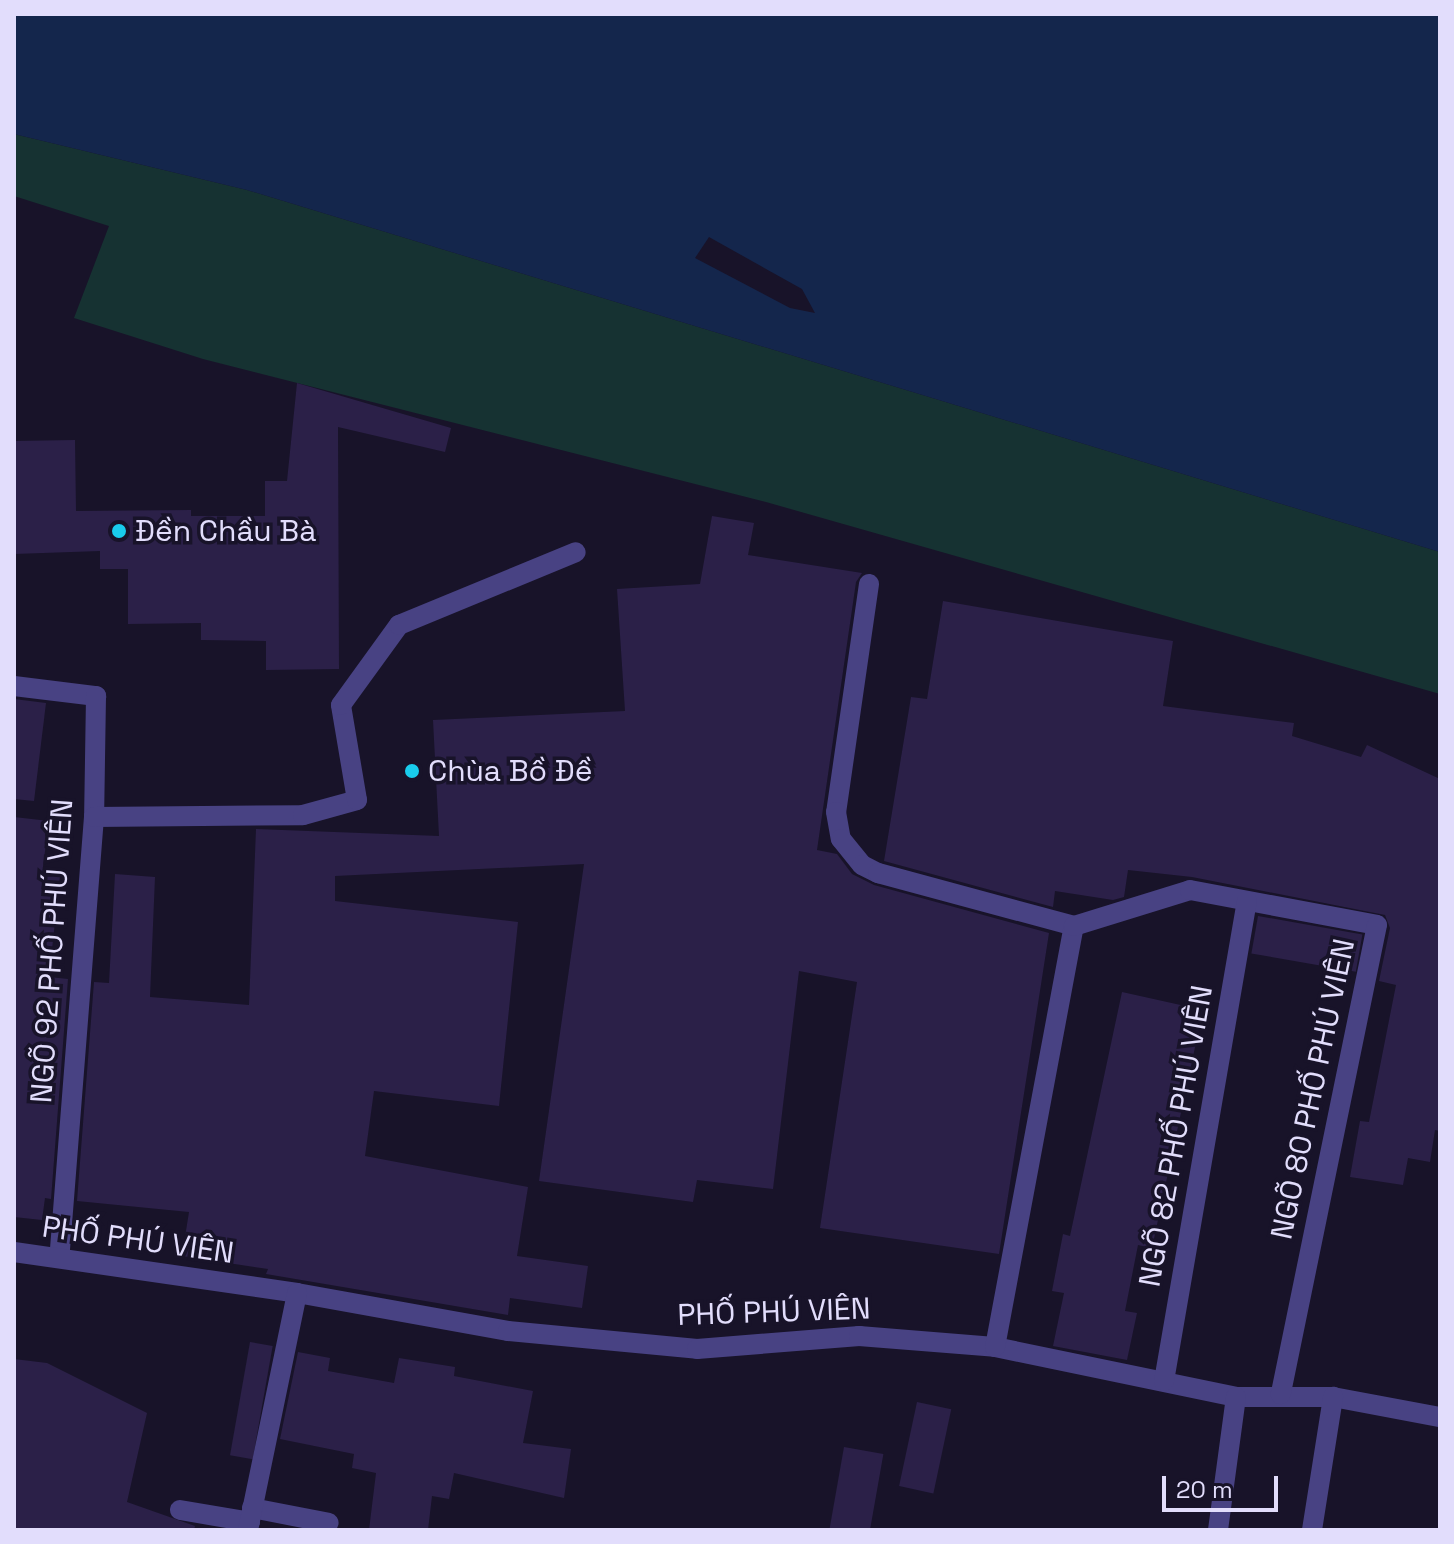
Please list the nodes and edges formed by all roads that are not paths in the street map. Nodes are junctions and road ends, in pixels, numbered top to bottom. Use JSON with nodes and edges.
{"nodes":[{"id":1,"x":576,"y":552,"type":"dead end"},
{"id":2,"x":869,"y":584,"type":"dead end"},
{"id":3,"x":14,"y":686,"type":"edge"},
{"id":4,"x":94,"y":817,"type":"junction"},
{"id":5,"x":1247,"y":901,"type":"junction"},
{"id":6,"x":1074,"y":926,"type":"junction"},
{"id":7,"x":14,"y":1252,"type":"edge"},
{"id":8,"x":59,"y":1258,"type":"junction"},
{"id":9,"x":297,"y":1293,"type":"junction"},
{"id":10,"x":995,"y":1347,"type":"junction"},
{"id":11,"x":1164,"y":1381,"type":"junction"},
{"id":12,"x":1281,"y":1394,"type":"junction"},
{"id":13,"x":1236,"y":1397,"type":"junction"},
{"id":14,"x":1333,"y":1397,"type":"junction"},
{"id":15,"x":1440,"y":1417,"type":"edge"},
{"id":16,"x":180,"y":1510,"type":"dead end"},
{"id":17,"x":250,"y":1520,"type":"edge"},
{"id":18,"x":329,"y":1523,"type":"dead end"},
{"id":19,"x":1218,"y":1530,"type":"edge"},
{"id":20,"x":1312,"y":1530,"type":"edge"}],
"edges":[{"from":1,"to":4,"type":"street"},
{"from":2,"to":6,"type":"street"},
{"from":3,"to":4,"type":"street","name":"NGÕ 92 PHỐ PHÚ VIÊN"},
{"from":4,"to":8,"type":"street","name":"NGÕ 92 PHỐ PHÚ VIÊN"},
{"from":5,"to":6,"type":"street"},
{"from":5,"to":11,"type":"street","name":"NGÕ 82 PHỐ PHÚ VIÊN"},
{"from":5,"to":12,"type":"street","name":"NGÕ 80 PHỐ PHÚ VIÊN"},
{"from":6,"to":10,"type":"street"},
{"from":7,"to":8,"type":"street","name":"PHỐ PHÚ VIÊN"},
{"from":8,"to":9,"type":"street","name":"PHỐ PHÚ VIÊN"},
{"from":9,"to":10,"type":"street","name":"PHỐ PHÚ VIÊN"},
{"from":9,"to":17,"type":"street"},
{"from":10,"to":11,"type":"street","name":"PHỐ PHÚ VIÊN"},
{"from":11,"to":13,"type":"street","name":"PHỐ PHÚ VIÊN"},
{"from":12,"to":13,"type":"street","name":"PHỐ PHÚ VIÊN"},
{"from":12,"to":14,"type":"street","name":"PHỐ PHÚ VIÊN"},
{"from":13,"to":19,"type":"street"},
{"from":14,"to":15,"type":"street","name":"PHỐ PHÚ VIÊN"},
{"from":14,"to":20,"type":"street"},
{"from":16,"to":17,"type":"street"},
{"from":17,"to":18,"type":"street"}]}
